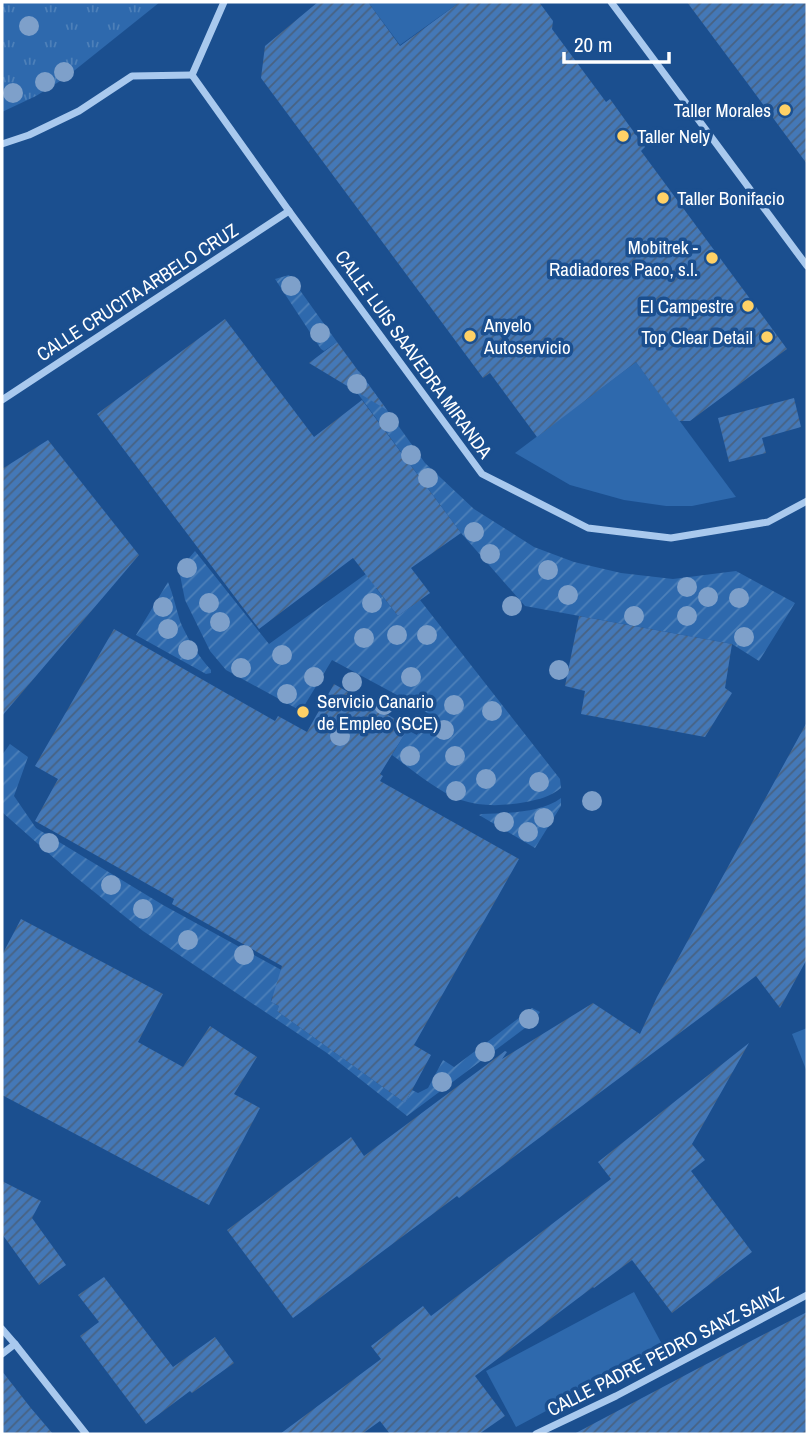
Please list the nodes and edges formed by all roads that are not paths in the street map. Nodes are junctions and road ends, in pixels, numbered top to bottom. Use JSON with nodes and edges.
{"nodes":[{"id":1,"x":224,"y":2,"type":"edge"},
{"id":2,"x":611,"y":2,"type":"edge"},
{"id":3,"x":192,"y":75,"type":"junction"},
{"id":4,"x":2,"y":144,"type":"edge"},
{"id":5,"x":289,"y":211,"type":"junction"},
{"id":6,"x":807,"y":266,"type":"edge"},
{"id":7,"x":2,"y":400,"type":"edge"},
{"id":8,"x":807,"y":501,"type":"edge"},
{"id":9,"x":807,"y":1295,"type":"edge"},
{"id":10,"x":2,"y":1329,"type":"edge"},
{"id":11,"x":15,"y":1344,"type":"junction"},
{"id":12,"x":2,"y":1354,"type":"edge"},
{"id":13,"x":86,"y":1434,"type":"edge"},
{"id":14,"x":536,"y":1434,"type":"edge"}],
"edges":[{"from":1,"to":3,"type":"street"},
{"from":2,"to":6,"type":"street"},
{"from":3,"to":4,"type":"street"},
{"from":3,"to":5,"type":"street","name":"CALLE LUIS SAAVEDRA MIRANDA"},
{"from":5,"to":7,"type":"street","name":"CALLE CRUCITA ARBELO CRUZ"},
{"from":5,"to":8,"type":"street","name":"CALLE LUIS SAAVEDRA MIRANDA"},
{"from":9,"to":14,"type":"street","name":"CALLE PADRE PEDRO SANZ SAINZ"},
{"from":10,"to":11,"type":"street"},
{"from":11,"to":12,"type":"street"},
{"from":11,"to":13,"type":"street"}]}
